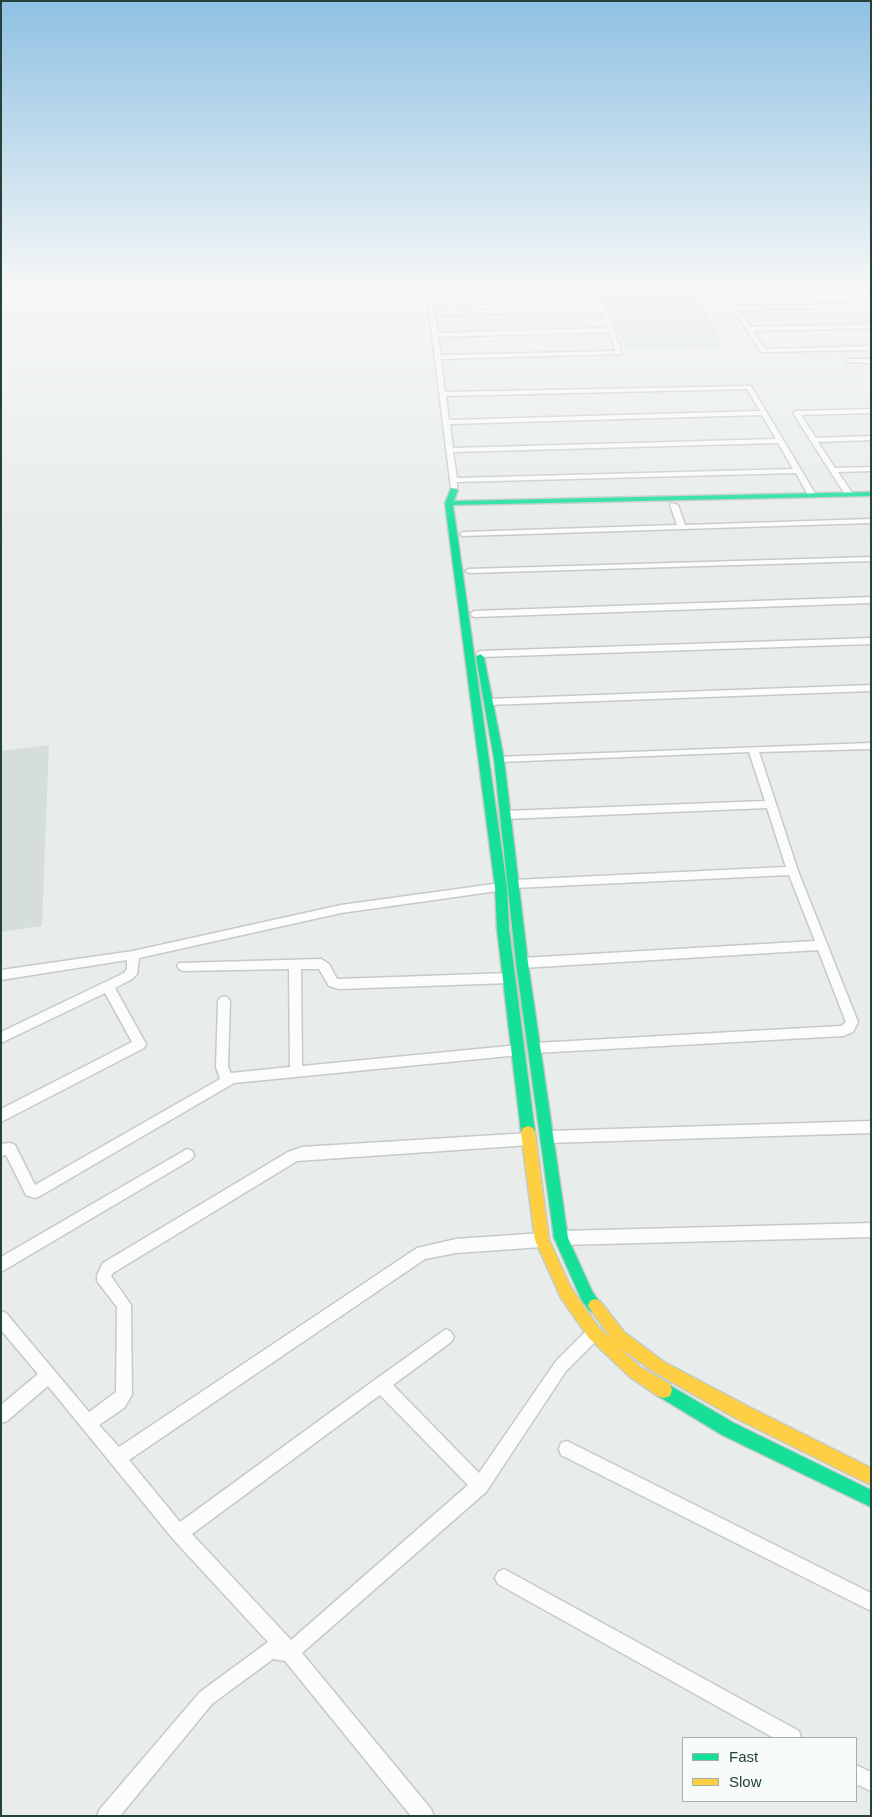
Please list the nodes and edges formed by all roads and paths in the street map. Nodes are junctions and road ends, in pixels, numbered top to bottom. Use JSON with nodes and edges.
{"nodes":[{"id":1,"x":440,"y":372,"type":"edge"},
{"id":2,"x":443,"y":394,"type":"junction"},
{"id":3,"x":871,"y":411,"type":"edge"},
{"id":4,"x":765,"y":413,"type":"junction"},
{"id":5,"x":446,"y":422,"type":"junction"},
{"id":6,"x":871,"y":438,"type":"edge"},
{"id":7,"x":814,"y":440,"type":"junction"},
{"id":8,"x":781,"y":441,"type":"junction"},
{"id":9,"x":450,"y":450,"type":"junction"},
{"id":10,"x":871,"y":469,"type":"edge"},
{"id":11,"x":833,"y":470,"type":"junction"},
{"id":12,"x":798,"y":471,"type":"junction"},
{"id":13,"x":454,"y":485,"type":"junction"},
{"id":14,"x":849,"y":494,"type":"junction"},
{"id":15,"x":871,"y":494,"type":"edge"},
{"id":16,"x":812,"y":495,"type":"junction"},
{"id":17,"x":871,"y":500,"type":"edge"},
{"id":18,"x":674,"y":504,"type":"junction"},
{"id":19,"x":455,"y":508,"type":"junction"},
{"id":20,"x":871,"y":521,"type":"edge"},
{"id":21,"x":682,"y":527,"type":"junction"},
{"id":22,"x":464,"y":534,"type":"junction"},
{"id":23,"x":871,"y":559,"type":"edge"},
{"id":24,"x":469,"y":571,"type":"junction"},
{"id":25,"x":871,"y":600,"type":"edge"},
{"id":26,"x":474,"y":614,"type":"junction"},
{"id":27,"x":871,"y":641,"type":"edge"},
{"id":28,"x":480,"y":654,"type":"junction"},
{"id":29,"x":478,"y":677,"type":"junction"},
{"id":30,"x":871,"y":688,"type":"edge"},
{"id":31,"x":488,"y":702,"type":"junction"},
{"id":32,"x":871,"y":746,"type":"edge"},
{"id":33,"x":753,"y":748,"type":"junction"},
{"id":34,"x":498,"y":759,"type":"junction"},
{"id":35,"x":771,"y":804,"type":"junction"},
{"id":36,"x":506,"y":815,"type":"junction"},
{"id":37,"x":793,"y":871,"type":"junction"},
{"id":38,"x":514,"y":884,"type":"junction"},
{"id":39,"x":501,"y":887,"type":"junction"},
{"id":40,"x":821,"y":945,"type":"junction"},
{"id":41,"x":133,"y":955,"type":"junction"},
{"id":42,"x":522,"y":963,"type":"junction"},
{"id":43,"x":295,"y":964,"type":"junction"},
{"id":44,"x":183,"y":966,"type":"dead end"},
{"id":45,"x":1,"y":975,"type":"edge"},
{"id":46,"x":509,"y":978,"type":"junction"},
{"id":47,"x":108,"y":987,"type":"junction"},
{"id":48,"x":224,"y":1001,"type":"dead end"},
{"id":49,"x":1,"y":1038,"type":"edge"},
{"id":50,"x":535,"y":1048,"type":"junction"},
{"id":51,"x":519,"y":1050,"type":"junction"},
{"id":52,"x":296,"y":1072,"type":"junction"},
{"id":53,"x":227,"y":1081,"type":"junction"},
{"id":54,"x":542,"y":1097,"type":"junction"},
{"id":55,"x":524,"y":1099,"type":"junction"},
{"id":56,"x":1,"y":1116,"type":"edge"},
{"id":57,"x":871,"y":1127,"type":"edge"},
{"id":58,"x":548,"y":1137,"type":"junction"},
{"id":59,"x":529,"y":1139,"type":"junction"},
{"id":60,"x":1,"y":1150,"type":"edge"},
{"id":61,"x":186,"y":1155,"type":"dead end"},
{"id":62,"x":871,"y":1230,"type":"edge"},
{"id":63,"x":561,"y":1238,"type":"junction"},
{"id":64,"x":542,"y":1240,"type":"junction"},
{"id":65,"x":1,"y":1265,"type":"edge"},
{"id":66,"x":1,"y":1318,"type":"edge"},
{"id":67,"x":594,"y":1333,"type":"junction"},
{"id":68,"x":446,"y":1338,"type":"dead end"},
{"id":69,"x":49,"y":1375,"type":"junction"},
{"id":70,"x":381,"y":1384,"type":"junction"},
{"id":71,"x":1,"y":1415,"type":"edge"},
{"id":72,"x":88,"y":1423,"type":"junction"},
{"id":73,"x":567,"y":1449,"type":"dead end"},
{"id":74,"x":117,"y":1458,"type":"junction"},
{"id":75,"x":871,"y":1478,"type":"edge"},
{"id":76,"x":480,"y":1486,"type":"junction"},
{"id":77,"x":871,"y":1499,"type":"edge"},
{"id":78,"x":180,"y":1533,"type":"junction"},
{"id":79,"x":504,"y":1578,"type":"dead end"},
{"id":80,"x":871,"y":1602,"type":"edge"},
{"id":81,"x":290,"y":1652,"type":"junction"},
{"id":82,"x":790,"y":1737,"type":"edge"},
{"id":83,"x":857,"y":1775,"type":"edge"},
{"id":84,"x":871,"y":1782,"type":"edge"},
{"id":85,"x":107,"y":1816,"type":"edge"},
{"id":86,"x":424,"y":1816,"type":"edge"}],
"edges":[{"from":1,"to":2,"type":"street"},
{"from":2,"to":4,"type":"street"},
{"from":2,"to":5,"type":"street"},
{"from":3,"to":7,"type":"street"},
{"from":4,"to":5,"type":"street"},
{"from":4,"to":8,"type":"street"},
{"from":5,"to":9,"type":"street"},
{"from":6,"to":7,"type":"street"},
{"from":7,"to":11,"type":"street"},
{"from":8,"to":9,"type":"street"},
{"from":8,"to":12,"type":"street"},
{"from":9,"to":13,"type":"street"},
{"from":10,"to":11,"type":"street"},
{"from":11,"to":14,"type":"street"},
{"from":12,"to":13,"type":"street"},
{"from":12,"to":16,"type":"street"},
{"from":13,"to":19,"type":"street"},
{"from":14,"to":15,"type":"street"},
{"from":14,"to":16,"type":"street"},
{"from":16,"to":19,"type":"street"},
{"from":17,"to":18,"type":"street"},
{"from":18,"to":19,"type":"street"},
{"from":18,"to":21,"type":"street"},
{"from":19,"to":22,"type":"street"},
{"from":19,"to":29,"type":"street"},
{"from":20,"to":21,"type":"street"},
{"from":21,"to":22,"type":"street"},
{"from":22,"to":24,"type":"street"},
{"from":23,"to":24,"type":"street"},
{"from":24,"to":26,"type":"street"},
{"from":25,"to":26,"type":"street"},
{"from":26,"to":28,"type":"street"},
{"from":27,"to":28,"type":"street"},
{"from":28,"to":29,"type":"street"},
{"from":29,"to":31,"type":"street"},
{"from":29,"to":39,"type":"street"},
{"from":30,"to":31,"type":"street"},
{"from":31,"to":34,"type":"street"},
{"from":32,"to":33,"type":"street"},
{"from":33,"to":34,"type":"street"},
{"from":33,"to":35,"type":"street"},
{"from":34,"to":36,"type":"street"},
{"from":35,"to":36,"type":"street"},
{"from":35,"to":37,"type":"street"},
{"from":36,"to":38,"type":"street"},
{"from":37,"to":38,"type":"street"},
{"from":37,"to":40,"type":"street"},
{"from":38,"to":42,"type":"street"},
{"from":39,"to":41,"type":"street"},
{"from":39,"to":46,"type":"street"},
{"from":40,"to":42,"type":"street"},
{"from":40,"to":50,"type":"street"},
{"from":41,"to":45,"type":"street"},
{"from":41,"to":47,"type":"street"},
{"from":42,"to":50,"type":"street"},
{"from":43,"to":44,"type":"street"},
{"from":43,"to":46,"type":"street"},
{"from":43,"to":52,"type":"street"},
{"from":46,"to":51,"type":"street"},
{"from":47,"to":49,"type":"street"},
{"from":47,"to":56,"type":"street"},
{"from":48,"to":53,"type":"street"},
{"from":50,"to":54,"type":"street"},
{"from":51,"to":52,"type":"street"},
{"from":51,"to":55,"type":"street"},
{"from":52,"to":53,"type":"street"},
{"from":53,"to":60,"type":"street"},
{"from":54,"to":55,"type":"street"},
{"from":54,"to":58,"type":"street"},
{"from":55,"to":59,"type":"street"},
{"from":57,"to":58,"type":"street"},
{"from":58,"to":63,"type":"street"},
{"from":59,"to":64,"type":"street"},
{"from":59,"to":72,"type":"street"},
{"from":61,"to":65,"type":"street"},
{"from":62,"to":63,"type":"street"},
{"from":63,"to":75,"type":"street"},
{"from":64,"to":67,"type":"street"},
{"from":64,"to":74,"type":"street"},
{"from":66,"to":69,"type":"street"},
{"from":67,"to":76,"type":"street"},
{"from":67,"to":77,"type":"street"},
{"from":68,"to":70,"type":"street"},
{"from":69,"to":71,"type":"street"},
{"from":69,"to":72,"type":"street"},
{"from":70,"to":76,"type":"street"},
{"from":70,"to":78,"type":"street"},
{"from":72,"to":74,"type":"street"},
{"from":73,"to":80,"type":"street"},
{"from":74,"to":78,"type":"street"},
{"from":76,"to":81,"type":"street"},
{"from":78,"to":81,"type":"street"},
{"from":79,"to":82,"type":"street"},
{"from":81,"to":85,"type":"street"},
{"from":81,"to":86,"type":"street"},
{"from":83,"to":84,"type":"street"}]}
